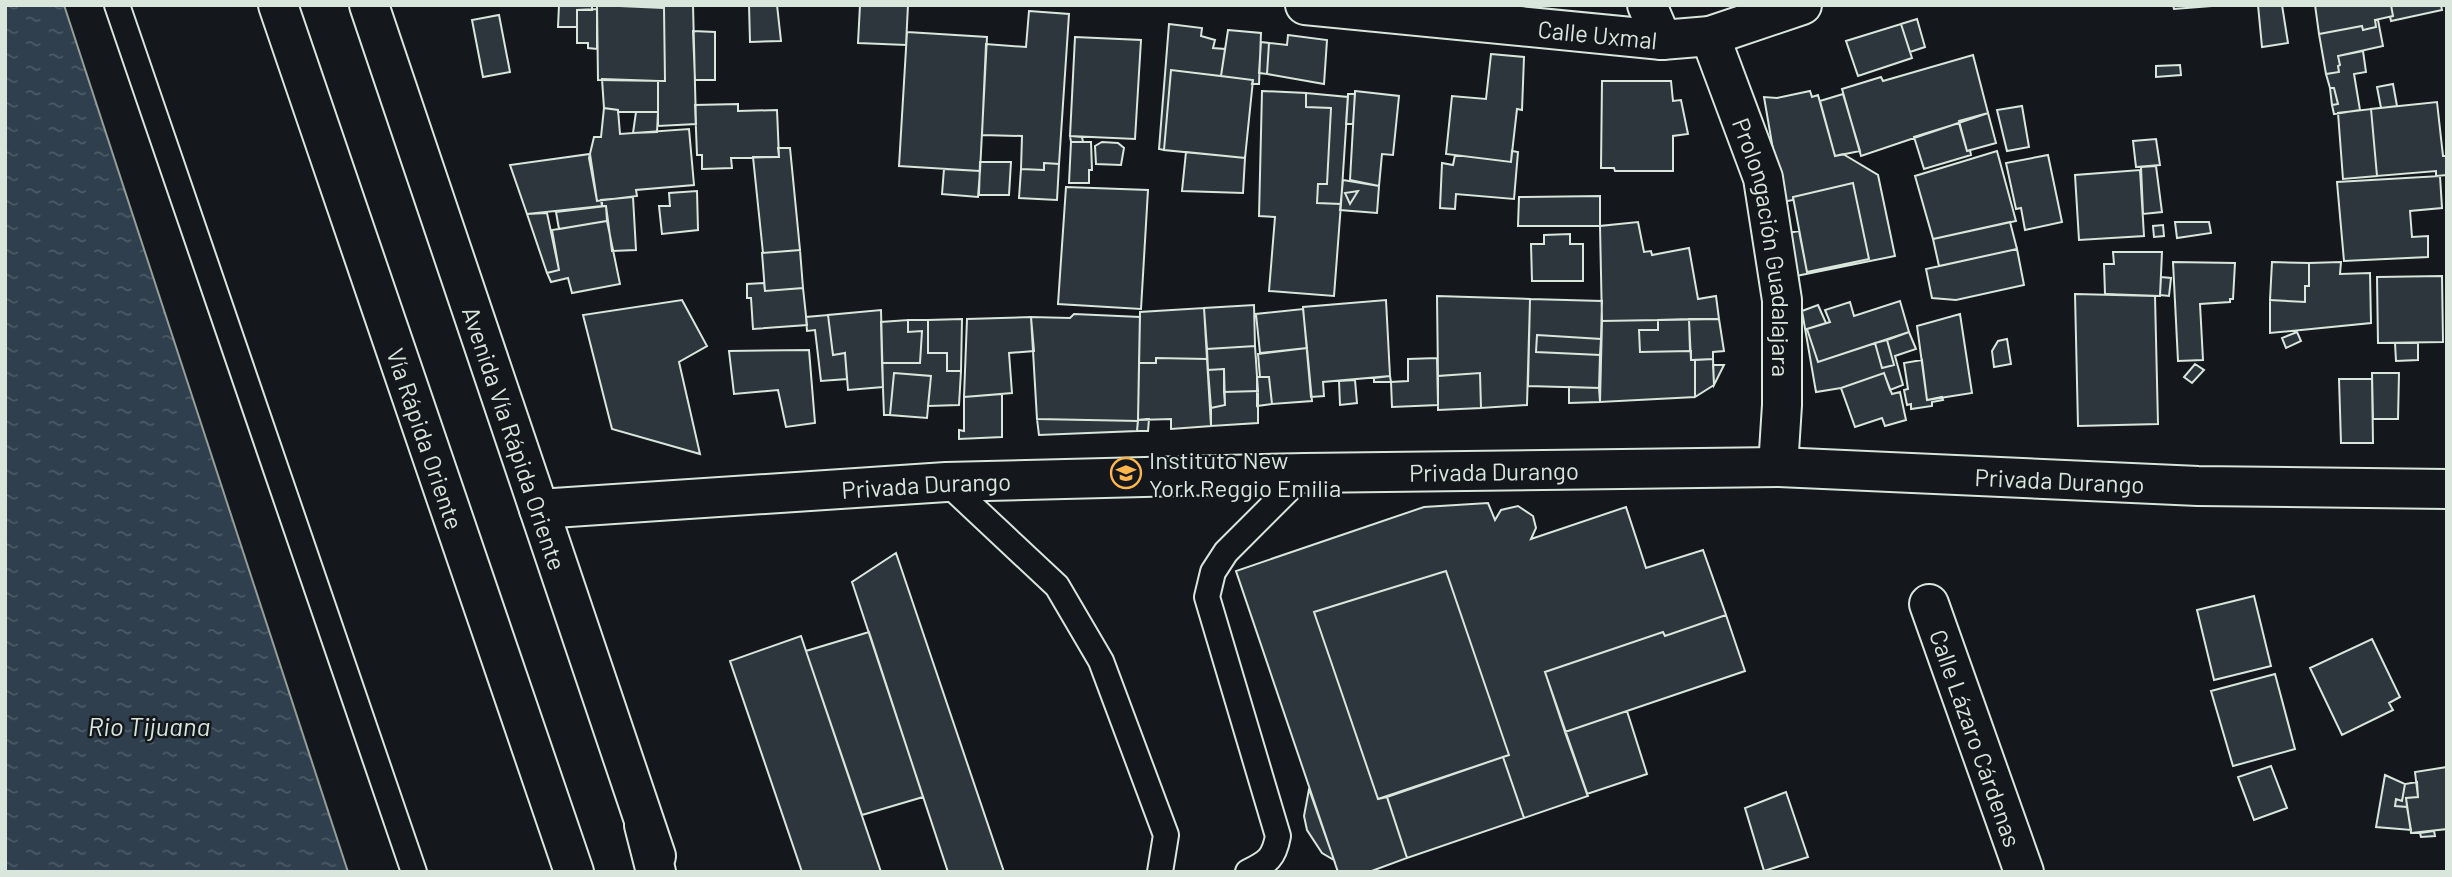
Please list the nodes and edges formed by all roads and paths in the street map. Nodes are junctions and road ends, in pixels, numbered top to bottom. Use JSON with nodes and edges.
{"nodes":[{"id":1,"x":117,"y":5,"type":"edge"},
{"id":2,"x":278,"y":5,"type":"edge"},
{"id":3,"x":369,"y":5,"type":"edge"},
{"id":4,"x":1305,"y":5,"type":"edge"},
{"id":5,"x":1647,"y":5,"type":"edge"},
{"id":6,"x":1802,"y":5,"type":"edge"},
{"id":7,"x":1710,"y":36,"type":"junction"},
{"id":8,"x":1662,"y":40,"type":"junction"},
{"id":9,"x":1778,"y":467,"type":"junction"},
{"id":10,"x":1305,"y":473,"type":"junction"},
{"id":11,"x":946,"y":482,"type":"junction"},
{"id":12,"x":2447,"y":489,"type":"edge"},
{"id":13,"x":539,"y":509,"type":"junction"},
{"id":14,"x":1929,"y":604,"type":"dead end"},
{"id":15,"x":645,"y":825,"type":"junction"},
{"id":16,"x":414,"y":872,"type":"edge"},
{"id":17,"x":574,"y":872,"type":"edge"},
{"id":18,"x":656,"y":872,"type":"edge"},
{"id":19,"x":661,"y":872,"type":"edge"},
{"id":20,"x":1160,"y":872,"type":"edge"},
{"id":21,"x":1248,"y":872,"type":"edge"},
{"id":22,"x":2024,"y":872,"type":"edge"}],
"edges":[{"from":1,"to":16,"type":"lane"},
{"from":2,"to":17,"type":"main road","name":"Vía Rápida Oriente"},
{"from":3,"to":13,"type":"main road","name":"Avenida Vía Rápida Oriente"},
{"from":4,"to":8,"type":"main road","name":"Calle Uxmal"},
{"from":5,"to":8,"type":"main road"},
{"from":6,"to":7,"type":"main road","name":"Calle Uxmal"},
{"from":7,"to":8,"type":"main road","name":"Calle Uxmal"},
{"from":7,"to":9,"type":"main road","name":"Prolongación Guadalajara"},
{"from":9,"to":10,"type":"main road","name":"Privada Durango"},
{"from":9,"to":12,"type":"main road","name":"Privada Durango"},
{"from":10,"to":11,"type":"main road","name":"Privada Durango"},
{"from":10,"to":21,"type":"lane"},
{"from":11,"to":13,"type":"main road","name":"Privada Durango"},
{"from":11,"to":20,"type":"lane"},
{"from":13,"to":15,"type":"main road","name":"Avenida Vía Rápida Oriente"},
{"from":14,"to":22,"type":"main road","name":"Calle Lázaro Cárdenas"},
{"from":15,"to":18,"type":"main road"},
{"from":15,"to":19,"type":"main road","name":"Avenida Vía Rápida Oriente"}]}
